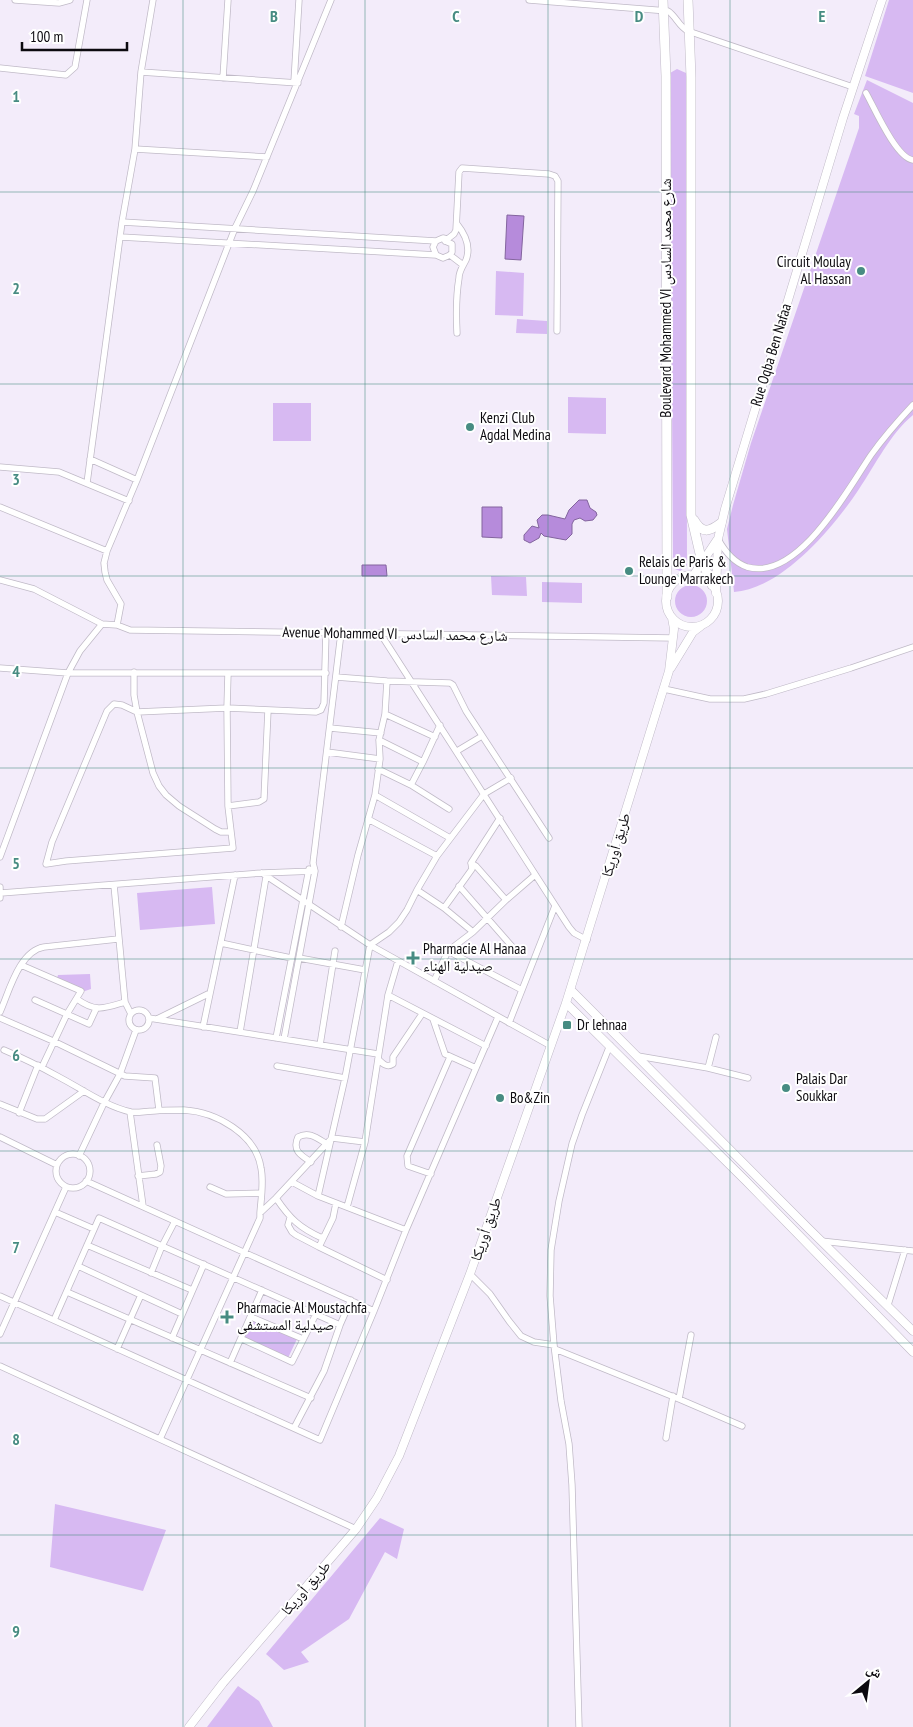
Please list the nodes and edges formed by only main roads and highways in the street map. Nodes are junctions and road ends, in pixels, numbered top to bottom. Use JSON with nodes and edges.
{"nodes":[{"id":1,"x":663,"y":0,"type":"edge"},
{"id":2,"x":688,"y":0,"type":"edge"},
{"id":3,"x":691,"y":515,"type":"junction"},
{"id":4,"x":721,"y":523,"type":"road end"},
{"id":5,"x":714,"y":589,"type":"road end"},
{"id":6,"x":667,"y":597,"type":"road end"}],
"edges":[{"from":1,"to":6,"type":"main road","name":"Boulevard Mohammed VI شارع محمد السادس"},
{"from":2,"to":3,"type":"main road","name":"Boulevard Mohammed VI شارع محمد السادس"},
{"from":3,"to":4,"type":"main road"},
{"from":3,"to":5,"type":"main road","name":"Boulevard Mohammed VI شارع محمد السادس"}]}
